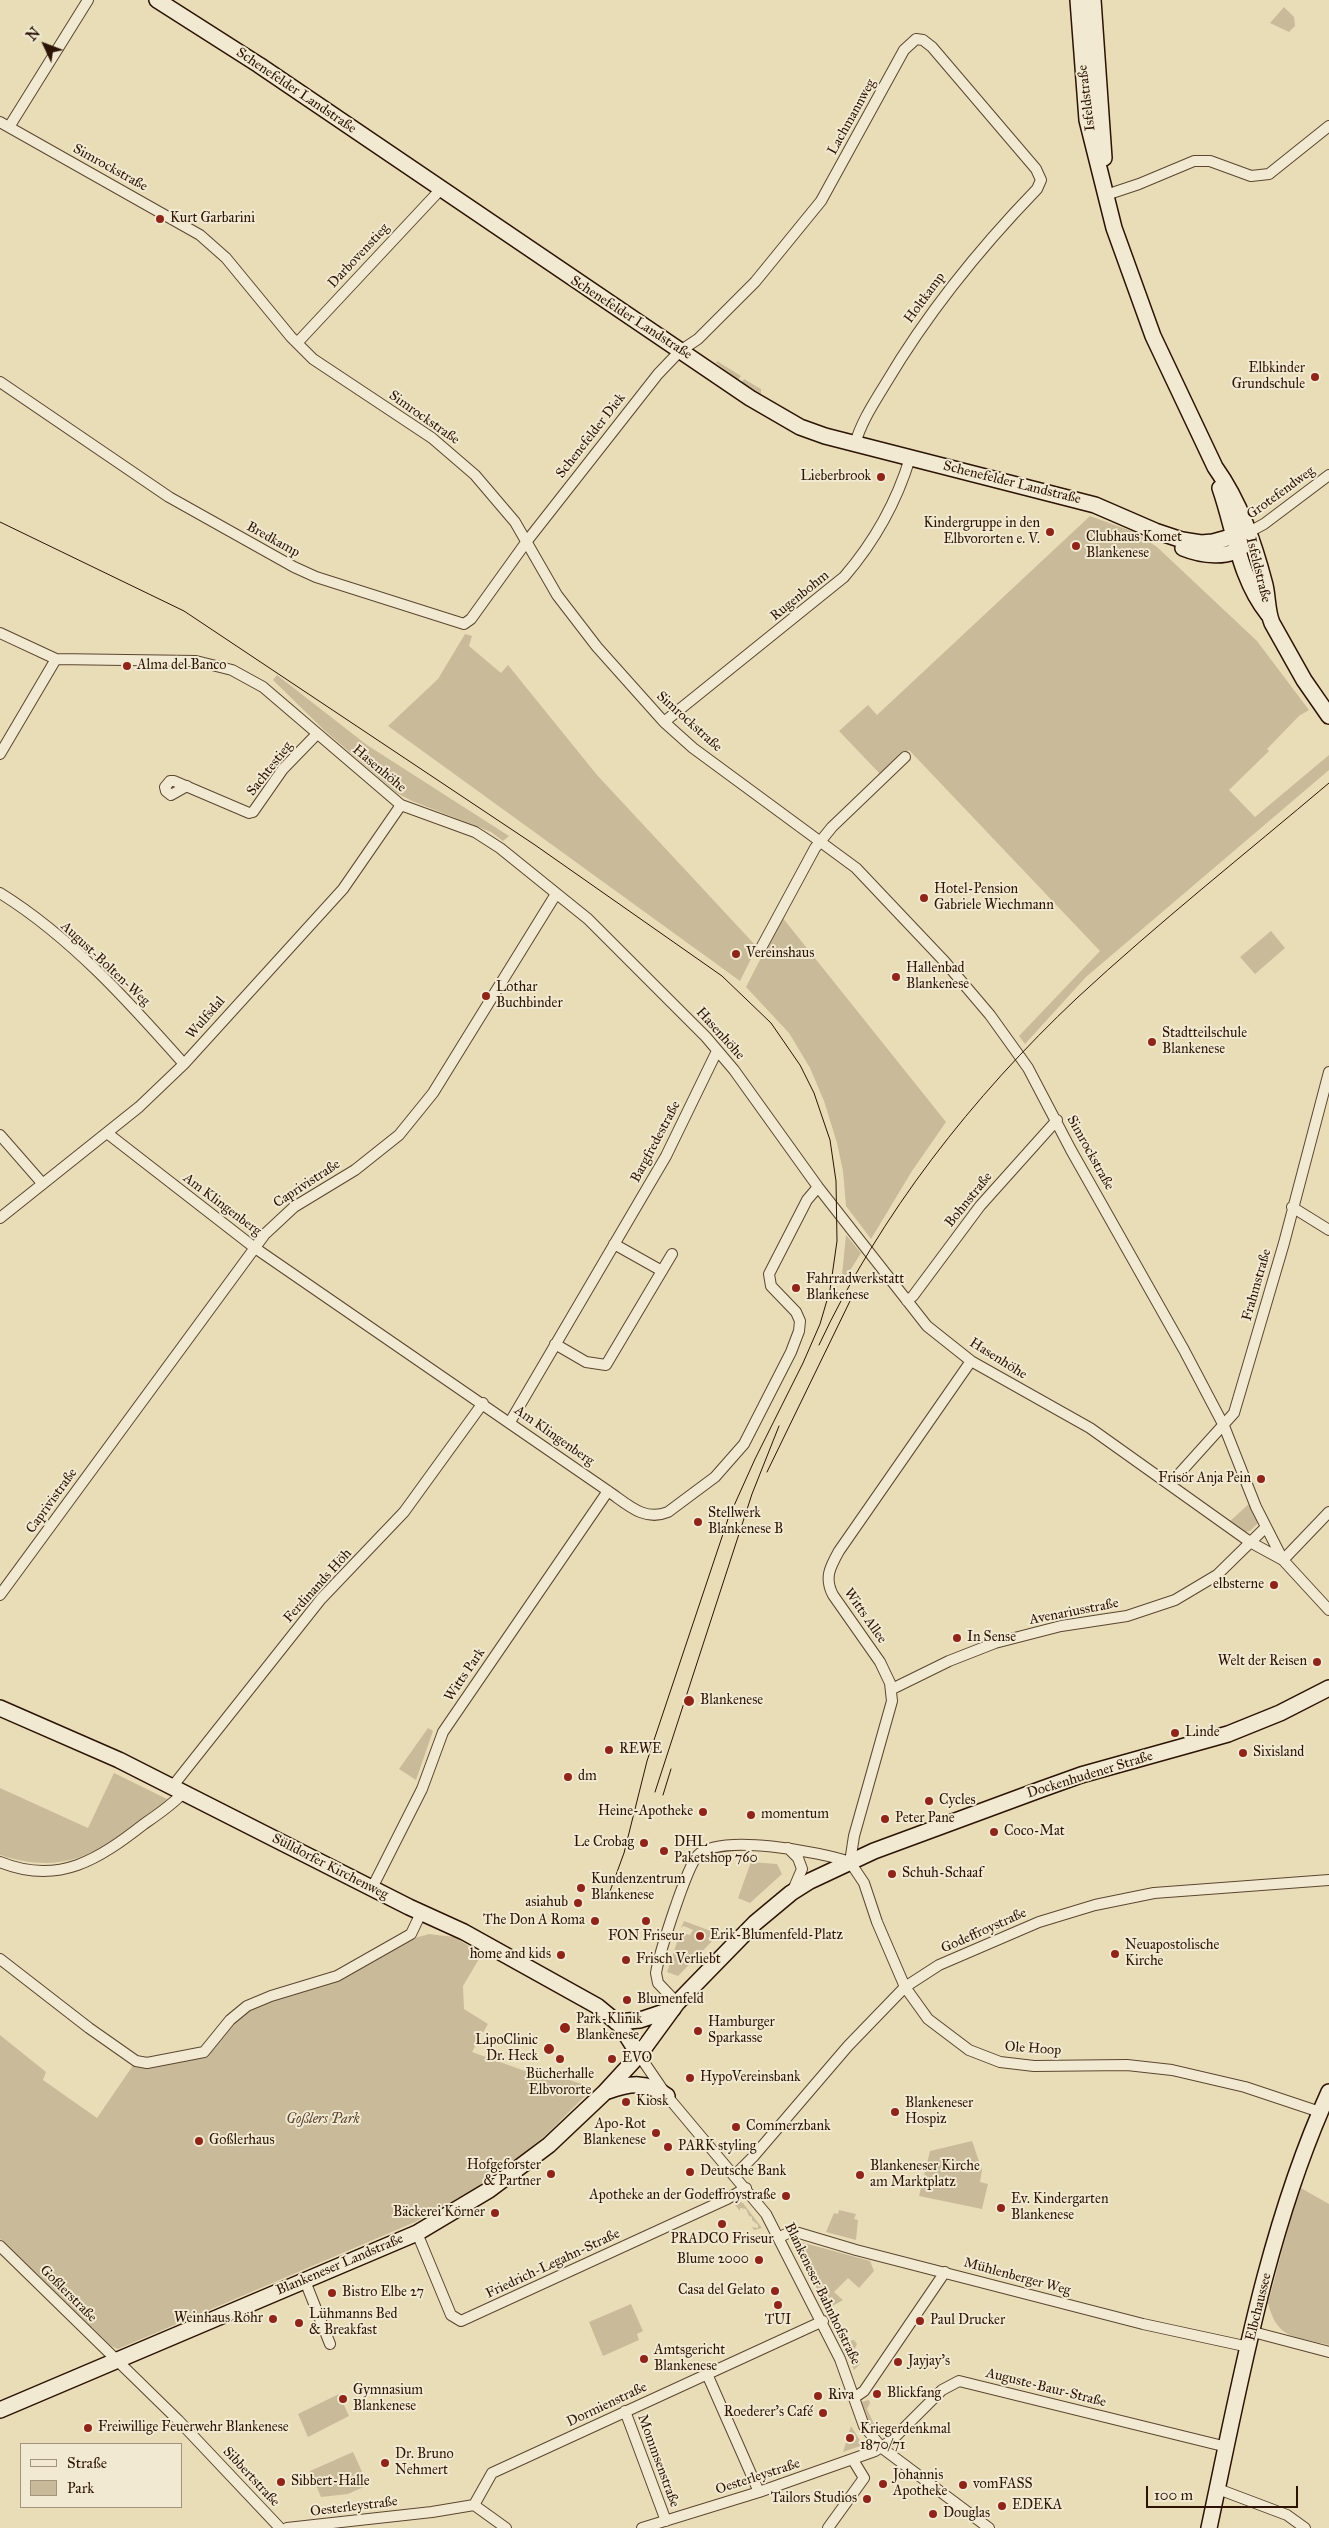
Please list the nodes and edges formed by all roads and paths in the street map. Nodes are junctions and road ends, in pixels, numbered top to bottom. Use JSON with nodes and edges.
{"nodes":[{"id":1,"x":88,"y":0,"type":"edge"},
{"id":2,"x":157,"y":0,"type":"edge"},
{"id":3,"x":1078,"y":0,"type":"edge"},
{"id":4,"x":1093,"y":0,"type":"edge"},
{"id":5,"x":5,"y":125,"type":"edge"},
{"id":6,"x":1329,"y":126,"type":"edge"},
{"id":7,"x":1040,"y":184,"type":"joint"},
{"id":8,"x":441,"y":189,"type":"junction"},
{"id":9,"x":1106,"y":194,"type":"junction"},
{"id":10,"x":297,"y":343,"type":"junction"},
{"id":11,"x":680,"y":350,"type":"junction"},
{"id":12,"x":0,"y":382,"type":"edge"},
{"id":13,"x":855,"y":444,"type":"junction"},
{"id":14,"x":910,"y":458,"type":"junction"},
{"id":15,"x":1329,"y":475,"type":"edge"},
{"id":16,"x":1240,"y":539,"type":"junction"},
{"id":17,"x":527,"y":541,"type":"junction"},
{"id":18,"x":1268,"y":614,"type":"junction"},
{"id":19,"x":0,"y":632,"type":"edge"},
{"id":20,"x":56,"y":659,"type":"junction"},
{"id":21,"x":1329,"y":716,"type":"edge"},
{"id":22,"x":664,"y":722,"type":"junction"},
{"id":23,"x":317,"y":734,"type":"junction"},
{"id":24,"x":0,"y":754,"type":"edge"},
{"id":25,"x":906,"y":757,"type":"dead end"},
{"id":26,"x":187,"y":786,"type":"dead end"},
{"id":27,"x":401,"y":805,"type":"junction"},
{"id":28,"x":820,"y":841,"type":"junction"},
{"id":29,"x":0,"y":893,"type":"edge"},
{"id":30,"x":556,"y":894,"type":"junction"},
{"id":31,"x":761,"y":948,"type":"dead end"},
{"id":32,"x":717,"y":1051,"type":"junction"},
{"id":33,"x":184,"y":1064,"type":"junction"},
{"id":34,"x":1329,"y":1072,"type":"edge"},
{"id":35,"x":1057,"y":1120,"type":"junction"},
{"id":36,"x":107,"y":1132,"type":"junction"},
{"id":37,"x":0,"y":1135,"type":"edge"},
{"id":38,"x":42,"y":1183,"type":"junction"},
{"id":39,"x":818,"y":1187,"type":"junction"},
{"id":40,"x":1292,"y":1207,"type":"junction"},
{"id":41,"x":0,"y":1218,"type":"edge"},
{"id":42,"x":1329,"y":1230,"type":"edge"},
{"id":43,"x":614,"y":1244,"type":"junction"},
{"id":44,"x":256,"y":1248,"type":"junction"},
{"id":45,"x":672,"y":1254,"type":"dead end"},
{"id":46,"x":662,"y":1271,"type":"junction"},
{"id":47,"x":907,"y":1301,"type":"junction"},
{"id":48,"x":555,"y":1344,"type":"junction"},
{"id":49,"x":970,"y":1361,"type":"junction"},
{"id":50,"x":482,"y":1403,"type":"junction"},
{"id":51,"x":510,"y":1422,"type":"junction"},
{"id":52,"x":1224,"y":1426,"type":"junction"},
{"id":53,"x":1170,"y":1484,"type":"junction"},
{"id":54,"x":608,"y":1491,"type":"junction"},
{"id":55,"x":1329,"y":1512,"type":"edge"},
{"id":56,"x":1266,"y":1527,"type":"junction"},
{"id":57,"x":1250,"y":1542,"type":"junction"},
{"id":58,"x":1283,"y":1560,"type":"junction"},
{"id":59,"x":0,"y":1595,"type":"edge"},
{"id":60,"x":1329,"y":1610,"type":"edge"},
{"id":61,"x":1329,"y":1688,"type":"edge"},
{"id":62,"x":892,"y":1689,"type":"junction"},
{"id":63,"x":0,"y":1708,"type":"edge"},
{"id":64,"x":178,"y":1790,"type":"junction"},
{"id":65,"x":788,"y":1848,"type":"junction"},
{"id":66,"x":0,"y":1862,"type":"edge"},
{"id":67,"x":850,"y":1862,"type":"junction"},
{"id":68,"x":1329,"y":1880,"type":"edge"},
{"id":69,"x":372,"y":1888,"type":"junction"},
{"id":70,"x":791,"y":1893,"type":"junction"},
{"id":71,"x":421,"y":1913,"type":"junction"},
{"id":72,"x":0,"y":1959,"type":"edge"},
{"id":73,"x":905,"y":1987,"type":"junction"},
{"id":74,"x":675,"y":2006,"type":"junction"},
{"id":75,"x":616,"y":2022,"type":"junction"},
{"id":76,"x":639,"y":2055,"type":"junction"},
{"id":77,"x":604,"y":2092,"type":"junction"},
{"id":78,"x":1329,"y":2092,"type":"edge"},
{"id":79,"x":666,"y":2096,"type":"junction"},
{"id":80,"x":1320,"y":2112,"type":"junction"},
{"id":81,"x":735,"y":2174,"type":"junction"},
{"id":82,"x":746,"y":2188,"type":"junction"},
{"id":83,"x":417,"y":2233,"type":"junction"},
{"id":84,"x":780,"y":2237,"type":"junction"},
{"id":85,"x":0,"y":2246,"type":"edge"},
{"id":86,"x":945,"y":2272,"type":"junction"},
{"id":87,"x":305,"y":2281,"type":"junction"},
{"id":88,"x":823,"y":2321,"type":"junction"},
{"id":89,"x":1251,"y":2340,"type":"junction"},
{"id":90,"x":330,"y":2344,"type":"dead end"},
{"id":91,"x":1329,"y":2352,"type":"edge"},
{"id":92,"x":116,"y":2361,"type":"junction"},
{"id":93,"x":707,"y":2374,"type":"junction"},
{"id":94,"x":854,"y":2398,"type":"junction"},
{"id":95,"x":0,"y":2410,"type":"edge"},
{"id":96,"x":625,"y":2411,"type":"junction"},
{"id":97,"x":1226,"y":2447,"type":"junction"},
{"id":98,"x":882,"y":2448,"type":"junction"},
{"id":99,"x":853,"y":2460,"type":"junction"},
{"id":100,"x":1218,"y":2489,"type":"junction"},
{"id":101,"x":759,"y":2492,"type":"junction"},
{"id":102,"x":474,"y":2505,"type":"junction"},
{"id":103,"x":666,"y":2521,"type":"junction"},
{"id":104,"x":320,"y":2526,"type":"edge"},
{"id":105,"x":830,"y":2527,"type":"edge"},
{"id":106,"x":280,"y":2528,"type":"edge"},
{"id":107,"x":287,"y":2528,"type":"edge"},
{"id":108,"x":506,"y":2528,"type":"edge"},
{"id":109,"x":642,"y":2528,"type":"edge"},
{"id":110,"x":989,"y":2528,"type":"edge"},
{"id":111,"x":1209,"y":2528,"type":"edge"},
{"id":112,"x":1305,"y":2528,"type":"edge"}],
"edges":[{"from":1,"to":5,"type":"street"},
{"from":2,"to":8,"type":"main road","name":"Schenefelder Landstraße"},
{"from":3,"to":9,"type":"main road","name":"Isfeldstraße"},
{"from":4,"to":9,"type":"main road","name":"Isfeldstraße"},
{"from":5,"to":10,"type":"street","name":"Simrockstraße"},
{"from":6,"to":9,"type":"street"},
{"from":7,"to":11,"type":"street","name":"Lachmannweg"},
{"from":7,"to":13,"type":"street","name":"Holtkamp"},
{"from":8,"to":10,"type":"street","name":"Darbovenstieg"},
{"from":8,"to":11,"type":"main road","name":"Schenefelder Landstraße"},
{"from":9,"to":16,"type":"main road","name":"Isfeldstraße"},
{"from":10,"to":17,"type":"street","name":"Simrockstraße"},
{"from":11,"to":13,"type":"main road","name":"Schenefelder Landstraße"},
{"from":11,"to":17,"type":"street","name":"Schenefelder Diek"},
{"from":12,"to":17,"type":"street","name":"Bredkamp"},
{"from":13,"to":14,"type":"main road","name":"Schenefelder Landstraße"},
{"from":14,"to":16,"type":"main road","name":"Schenefelder Landstraße"},
{"from":14,"to":22,"type":"street","name":"Rugenbohm"},
{"from":15,"to":16,"type":"street","name":"Grotefendweg"},
{"from":16,"to":18,"type":"main road","name":"Isfeldstraße"},
{"from":16,"to":18,"type":"main road","name":"Isfeldstraße"},
{"from":17,"to":22,"type":"street","name":"Simrockstraße"},
{"from":18,"to":21,"type":"main road"},
{"from":19,"to":20,"type":"street","name":"Hasenhöhe"},
{"from":20,"to":23,"type":"street","name":"Hasenhöhe"},
{"from":20,"to":24,"type":"street"},
{"from":22,"to":28,"type":"street","name":"Simrockstraße"},
{"from":23,"to":26,"type":"street","name":"Sachtestieg"},
{"from":23,"to":27,"type":"street","name":"Hasenhöhe"},
{"from":25,"to":28,"type":"street"},
{"from":27,"to":30,"type":"street","name":"Hasenhöhe"},
{"from":27,"to":33,"type":"street","name":"Wulfsdal"},
{"from":28,"to":31,"type":"street"},
{"from":28,"to":35,"type":"street","name":"Simrockstraße"},
{"from":29,"to":33,"type":"street","name":"August-Bolten-Weg"},
{"from":30,"to":32,"type":"street","name":"Hasenhöhe"},
{"from":30,"to":44,"type":"street","name":"Caprivistraße"},
{"from":32,"to":39,"type":"street","name":"Hasenhöhe"},
{"from":32,"to":43,"type":"street","name":"Bargfredestraße"},
{"from":33,"to":36,"type":"street","name":"Wulfsdal"},
{"from":34,"to":40,"type":"street","name":"Frahmstraße"},
{"from":35,"to":47,"type":"street","name":"Bohnstraße"},
{"from":35,"to":52,"type":"street","name":"Simrockstraße"},
{"from":36,"to":38,"type":"street","name":"Wulfsdal"},
{"from":36,"to":44,"type":"street","name":"Am Klingenberg"},
{"from":37,"to":38,"type":"street"},
{"from":38,"to":41,"type":"street","name":"Wulfsdal"},
{"from":39,"to":47,"type":"street","name":"Hasenhöhe"},
{"from":39,"to":54,"type":"street","name":"Am Klingenberg"},
{"from":40,"to":42,"type":"street"},
{"from":40,"to":52,"type":"street","name":"Frahmstraße"},
{"from":43,"to":46,"type":"street"},
{"from":43,"to":48,"type":"street","name":"Bargfredestraße"},
{"from":44,"to":50,"type":"street","name":"Am Klingenberg"},
{"from":44,"to":59,"type":"street","name":"Caprivistraße"},
{"from":45,"to":46,"type":"street"},
{"from":46,"to":48,"type":"street"},
{"from":47,"to":49,"type":"street","name":"Hasenhöhe"},
{"from":48,"to":51,"type":"street","name":"Bargfredestraße"},
{"from":49,"to":53,"type":"street","name":"Hasenhöhe"},
{"from":49,"to":62,"type":"street","name":"Witts Allee"},
{"from":50,"to":51,"type":"street","name":"Am Klingenberg"},
{"from":50,"to":64,"type":"street","name":"Ferdinands Höh"},
{"from":51,"to":54,"type":"street","name":"Am Klingenberg"},
{"from":52,"to":53,"type":"street","name":"Frahmstraße"},
{"from":52,"to":56,"type":"street","name":"Simrockstraße"},
{"from":53,"to":57,"type":"street","name":"Hasenhöhe"},
{"from":54,"to":69,"type":"street","name":"Witts Park"},
{"from":55,"to":58,"type":"street"},
{"from":56,"to":57,"type":"street"},
{"from":56,"to":58,"type":"street","name":"Simrockstraße"},
{"from":57,"to":58,"type":"street","name":"Hasenhöhe"},
{"from":57,"to":62,"type":"street","name":"Avenariusstraße"},
{"from":58,"to":60,"type":"street","name":"Hasenhöhe"},
{"from":61,"to":67,"type":"main road","name":"Dockenhudener Straße"},
{"from":62,"to":67,"type":"street","name":"Witts Allee"},
{"from":63,"to":64,"type":"main road","name":"Sülldorfer Kirchenweg"},
{"from":64,"to":66,"type":"street"},
{"from":64,"to":69,"type":"main road","name":"Sülldorfer Kirchenweg"},
{"from":65,"to":67,"type":"street"},
{"from":65,"to":70,"type":"street"},
{"from":65,"to":74,"type":"street"},
{"from":67,"to":70,"type":"main road"},
{"from":67,"to":73,"type":"street","name":"Ole Hoop"},
{"from":68,"to":73,"type":"street","name":"Godeffroystraße"},
{"from":69,"to":71,"type":"main road","name":"Sülldorfer Kirchenweg"},
{"from":70,"to":74,"type":"main road"},
{"from":71,"to":72,"type":"street"},
{"from":71,"to":75,"type":"main road","name":"Sülldorfer Kirchenweg"},
{"from":73,"to":80,"type":"street","name":"Ole Hoop"},
{"from":73,"to":81,"type":"street","name":"Godeffroystraße"},
{"from":74,"to":75,"type":"main road"},
{"from":74,"to":76,"type":"main road"},
{"from":75,"to":76,"type":"main road","name":"Sülldorfer Kirchenweg"},
{"from":76,"to":77,"type":"main road","name":"Blankeneser Landstraße"},
{"from":76,"to":79,"type":"street","name":"Blankeneser Bahnhofstraße"},
{"from":77,"to":79,"type":"main road"},
{"from":77,"to":83,"type":"main road","name":"Blankeneser Landstraße"},
{"from":78,"to":80,"type":"main road","name":"Elbchaussee"},
{"from":79,"to":81,"type":"street","name":"Blankeneser Bahnhofstraße"},
{"from":80,"to":89,"type":"main road","name":"Elbchaussee"},
{"from":81,"to":82,"type":"street","name":"Blankeneser Bahnhofstraße"},
{"from":82,"to":83,"type":"street","name":"Friedrich-Legahn-Straße"},
{"from":82,"to":84,"type":"street","name":"Blankeneser Bahnhofstraße"},
{"from":83,"to":87,"type":"main road","name":"Blankeneser Landstraße"},
{"from":84,"to":86,"type":"street","name":"Mühlenberger Weg"},
{"from":84,"to":88,"type":"street","name":"Blankeneser Bahnhofstraße"},
{"from":85,"to":92,"type":"street","name":"Goßlerstraße"},
{"from":86,"to":89,"type":"street","name":"Mühlenberger Weg"},
{"from":86,"to":94,"type":"street"},
{"from":87,"to":90,"type":"street"},
{"from":87,"to":92,"type":"main road","name":"Blankeneser Landstraße"},
{"from":88,"to":93,"type":"street","name":"Dormienstraße"},
{"from":88,"to":94,"type":"street","name":"Blankeneser Bahnhofstraße"},
{"from":89,"to":91,"type":"street","name":"Mühlenberger Weg"},
{"from":89,"to":97,"type":"main road","name":"Elbchaussee"},
{"from":92,"to":95,"type":"main road","name":"Blankeneser Landstraße"},
{"from":92,"to":106,"type":"street","name":"Sibbertstraße"},
{"from":93,"to":96,"type":"street","name":"Dormienstraße"},
{"from":93,"to":101,"type":"street"},
{"from":94,"to":98,"type":"street","name":"Blankeneser Bahnhofstraße"},
{"from":96,"to":102,"type":"street","name":"Dormienstraße"},
{"from":96,"to":103,"type":"street","name":"Mommsenstraße"},
{"from":97,"to":98,"type":"street","name":"Auguste-Baur-Straße"},
{"from":97,"to":100,"type":"main road","name":"Elbchaussee"},
{"from":98,"to":99,"type":"street","name":"Oesterleystraße"},
{"from":98,"to":110,"type":"street","name":"Blankeneser Bahnhofstraße"},
{"from":99,"to":101,"type":"street","name":"Oesterleystraße"},
{"from":99,"to":105,"type":"street"},
{"from":100,"to":111,"type":"main road","name":"Elbchaussee"},
{"from":100,"to":112,"type":"street"},
{"from":101,"to":103,"type":"street","name":"Oesterleystraße"},
{"from":102,"to":104,"type":"street","name":"Oesterleystraße"},
{"from":102,"to":108,"type":"street"},
{"from":103,"to":109,"type":"street","name":"Oesterleystraße"},
{"from":104,"to":107,"type":"street","name":"Oesterleystraße"}]}
